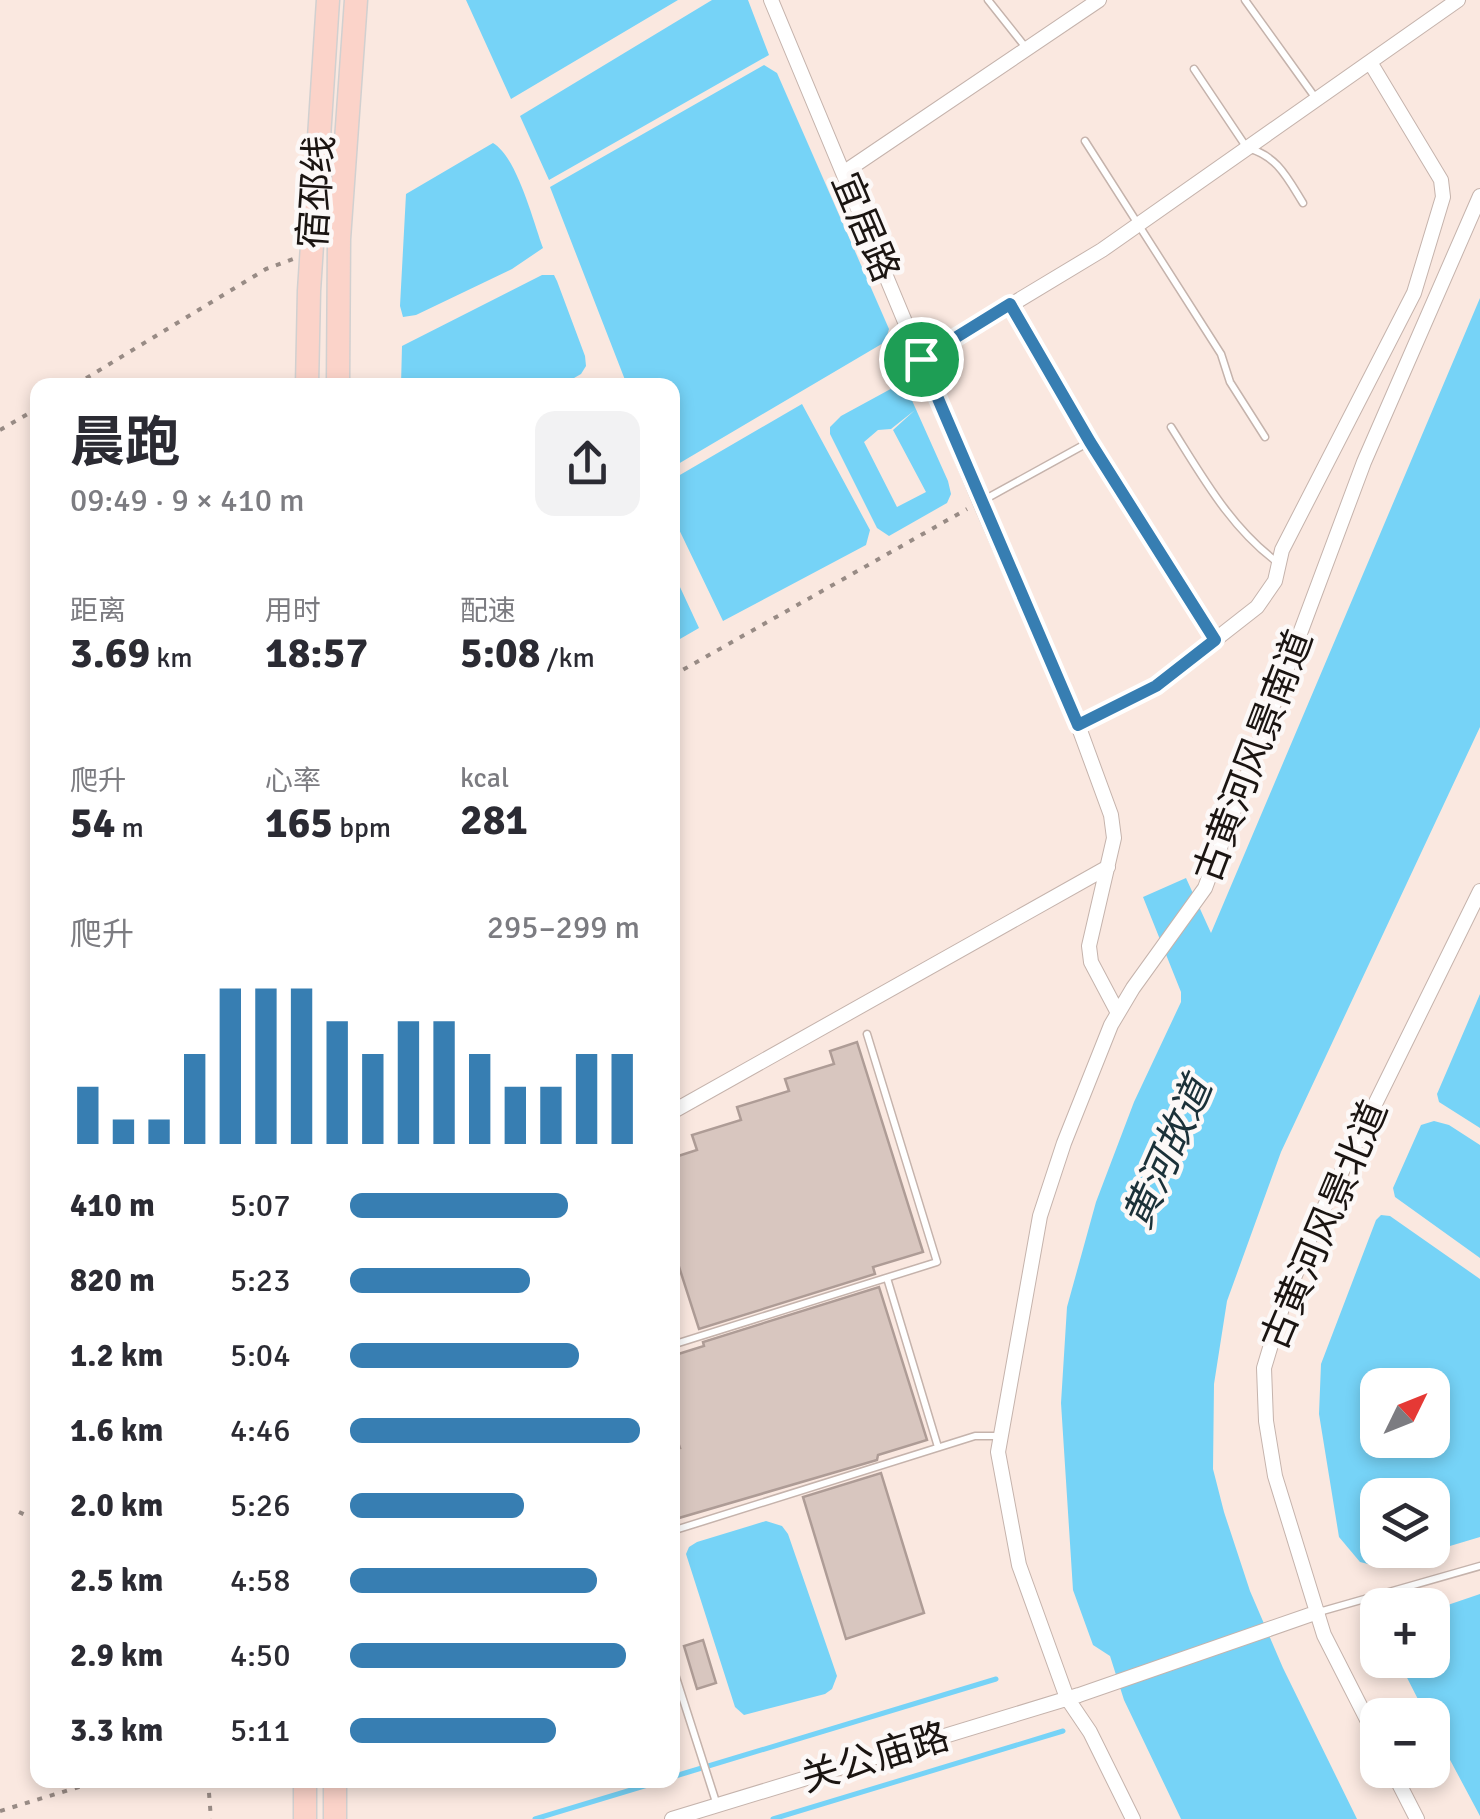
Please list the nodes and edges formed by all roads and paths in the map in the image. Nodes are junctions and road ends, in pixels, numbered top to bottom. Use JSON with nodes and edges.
{"nodes":[{"id":1,"x":328,"y":0,"type":"edge"},
{"id":2,"x":356,"y":0,"type":"edge"},
{"id":3,"x":770,"y":0,"type":"edge"},
{"id":4,"x":988,"y":0,"type":"edge"},
{"id":5,"x":1098,"y":0,"type":"edge"},
{"id":6,"x":1245,"y":0,"type":"edge"},
{"id":7,"x":1458,"y":0,"type":"edge"},
{"id":8,"x":1027,"y":48,"type":"junction"},
{"id":9,"x":1370,"y":62,"type":"junction"},
{"id":10,"x":1194,"y":69,"type":"dead end"},
{"id":11,"x":1316,"y":100,"type":"junction"},
{"id":12,"x":1085,"y":141,"type":"dead end"},
{"id":13,"x":1247,"y":148,"type":"junction"},
{"id":14,"x":844,"y":173,"type":"junction"},
{"id":15,"x":1480,"y":196,"type":"edge"},
{"id":16,"x":1304,"y":203,"type":"dead end"},
{"id":17,"x":1138,"y":224,"type":"junction"},
{"id":18,"x":312,"y":252,"type":"junction"},
{"id":19,"x":1010,"y":304,"type":"junction"},
{"id":20,"x":921,"y":359,"type":"junction"},
{"id":21,"x":87,"y":378,"type":"edge"},
{"id":22,"x":307,"y":378,"type":"edge"},
{"id":23,"x":338,"y":378,"type":"edge"},
{"id":24,"x":30,"y":413,"type":"edge"},
{"id":25,"x":1171,"y":426,"type":"dead end"},
{"id":26,"x":0,"y":430,"type":"edge"},
{"id":27,"x":1265,"y":438,"type":"dead end"},
{"id":28,"x":1090,"y":442,"type":"junction"},
{"id":29,"x":980,"y":502,"type":"junction"},
{"id":30,"x":1279,"y":563,"type":"junction"},
{"id":31,"x":1215,"y":640,"type":"junction"},
{"id":32,"x":680,"y":671,"type":"edge"},
{"id":33,"x":1078,"y":725,"type":"junction"},
{"id":34,"x":1108,"y":867,"type":"junction"},
{"id":35,"x":1480,"y":891,"type":"edge"},
{"id":36,"x":1118,"y":1013,"type":"junction"},
{"id":37,"x":867,"y":1034,"type":"dead end"},
{"id":38,"x":680,"y":1108,"type":"edge"},
{"id":39,"x":887,"y":1278,"type":"junction"},
{"id":40,"x":680,"y":1343,"type":"edge"},
{"id":41,"x":1000,"y":1436,"type":"junction"},
{"id":42,"x":938,"y":1447,"type":"junction"},
{"id":43,"x":19,"y":1512,"type":"dead end"},
{"id":44,"x":30,"y":1517,"type":"edge"},
{"id":45,"x":680,"y":1528,"type":"edge"},
{"id":46,"x":1480,"y":1566,"type":"edge"},
{"id":47,"x":1318,"y":1612,"type":"junction"},
{"id":48,"x":680,"y":1690,"type":"edge"},
{"id":49,"x":1073,"y":1696,"type":"junction"},
{"id":50,"x":1360,"y":1705,"type":"edge"},
{"id":51,"x":76,"y":1788,"type":"edge"},
{"id":52,"x":209,"y":1788,"type":"edge"},
{"id":53,"x":304,"y":1788,"type":"edge"},
{"id":54,"x":335,"y":1788,"type":"edge"},
{"id":55,"x":1401,"y":1788,"type":"edge"},
{"id":56,"x":717,"y":1805,"type":"junction"},
{"id":57,"x":0,"y":1811,"type":"edge"},
{"id":58,"x":211,"y":1819,"type":"edge"},
{"id":59,"x":305,"y":1819,"type":"edge"},
{"id":60,"x":335,"y":1819,"type":"edge"},
{"id":61,"x":672,"y":1819,"type":"edge"},
{"id":62,"x":1133,"y":1819,"type":"edge"},
{"id":63,"x":1417,"y":1819,"type":"edge"}],
"edges":[{"from":1,"to":18,"type":"main road","name":"宿邳线"},
{"from":2,"to":23,"type":"main road","name":"宿邳线"},
{"from":3,"to":14,"type":"street","name":"宜居路"},
{"from":4,"to":8,"type":"lane"},
{"from":5,"to":8,"type":"street"},
{"from":6,"to":11,"type":"lane"},
{"from":7,"to":9,"type":"street"},
{"from":8,"to":14,"type":"street"},
{"from":9,"to":11,"type":"street"},
{"from":9,"to":30,"type":"street"},
{"from":10,"to":13,"type":"lane"},
{"from":11,"to":13,"type":"street"},
{"from":12,"to":17,"type":"lane"},
{"from":13,"to":16,"type":"lane"},
{"from":13,"to":17,"type":"street"},
{"from":14,"to":20,"type":"street","name":"宜居路"},
{"from":15,"to":36,"type":"street","name":"古黄河风景南道"},
{"from":17,"to":19,"type":"street"},
{"from":17,"to":27,"type":"lane"},
{"from":18,"to":21,"type":"path"},
{"from":18,"to":22,"type":"main road","name":"宿邳线"},
{"from":19,"to":20,"type":"street"},
{"from":19,"to":28,"type":"lane"},
{"from":20,"to":29,"type":"street","name":"宜居路"},
{"from":24,"to":26,"type":"path"},
{"from":25,"to":30,"type":"lane"},
{"from":28,"to":29,"type":"lane"},
{"from":28,"to":31,"type":"lane"},
{"from":29,"to":32,"type":"path"},
{"from":29,"to":33,"type":"street","name":"宜居路"},
{"from":30,"to":31,"type":"street"},
{"from":31,"to":33,"type":"street"},
{"from":33,"to":34,"type":"street","name":"宜居路"},
{"from":34,"to":36,"type":"street","name":"宜居路"},
{"from":34,"to":38,"type":"street"},
{"from":35,"to":47,"type":"street","name":"古黄河风景北道"},
{"from":36,"to":41,"type":"street","name":"古黄河风景南道"},
{"from":37,"to":39,"type":"lane"},
{"from":39,"to":40,"type":"lane"},
{"from":39,"to":42,"type":"lane"},
{"from":41,"to":42,"type":"lane"},
{"from":41,"to":49,"type":"street","name":"古黄河风景南道"},
{"from":42,"to":45,"type":"lane"},
{"from":43,"to":44,"type":"path"},
{"from":46,"to":47,"type":"lane"},
{"from":47,"to":49,"type":"street","name":"关公庙路"},
{"from":47,"to":50,"type":"street","name":"古黄河风景北道"},
{"from":48,"to":56,"type":"lane"},
{"from":49,"to":56,"type":"street","name":"关公庙路"},
{"from":49,"to":62,"type":"street","name":"古黄河风景南道"},
{"from":51,"to":57,"type":"path"},
{"from":52,"to":58,"type":"path"},
{"from":53,"to":59,"type":"main road"},
{"from":54,"to":60,"type":"main road"},
{"from":55,"to":63,"type":"street"},
{"from":56,"to":61,"type":"street","name":"关公庙路"}]}
